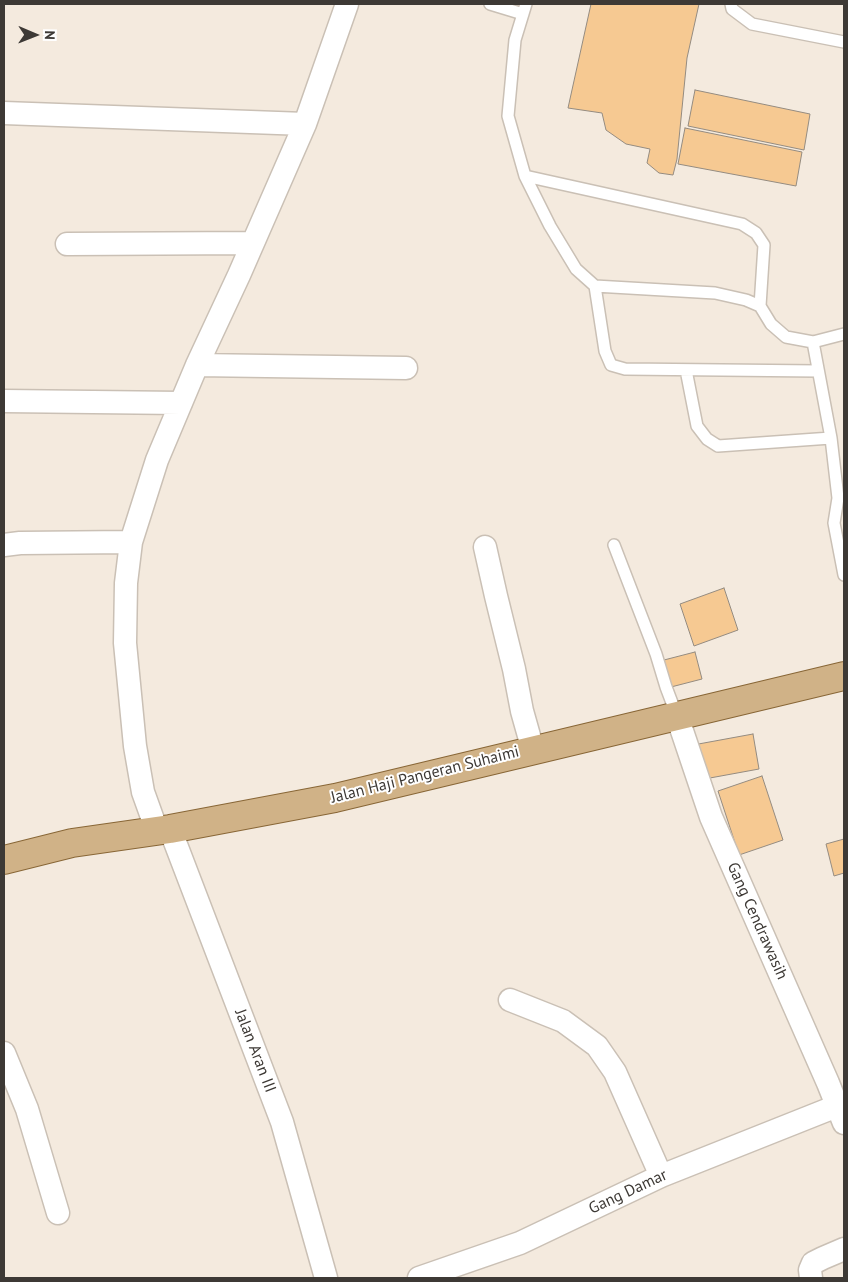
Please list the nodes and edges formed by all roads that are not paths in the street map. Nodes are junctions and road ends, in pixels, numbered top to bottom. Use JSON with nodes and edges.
{"nodes":[{"id":1,"x":347,"y":4,"type":"edge"},
{"id":2,"x":490,"y":4,"type":"edge"},
{"id":3,"x":730,"y":4,"type":"edge"},
{"id":4,"x":525,"y":9,"type":"edge"},
{"id":5,"x":844,"y":42,"type":"edge"},
{"id":6,"x":4,"y":113,"type":"edge"},
{"id":7,"x":305,"y":124,"type":"junction"},
{"id":8,"x":525,"y":176,"type":"junction"},
{"id":9,"x":253,"y":243,"type":"junction"},
{"id":10,"x":67,"y":244,"type":"dead end"},
{"id":11,"x":595,"y":286,"type":"junction"},
{"id":12,"x":760,"y":306,"type":"junction"},
{"id":13,"x":844,"y":334,"type":"edge"},
{"id":14,"x":813,"y":342,"type":"junction"},
{"id":15,"x":197,"y":365,"type":"junction"},
{"id":16,"x":406,"y":368,"type":"dead end"},
{"id":17,"x":686,"y":370,"type":"junction"},
{"id":18,"x":818,"y":371,"type":"junction"},
{"id":19,"x":4,"y":401,"type":"edge"},
{"id":20,"x":181,"y":403,"type":"junction"},
{"id":21,"x":831,"y":438,"type":"junction"},
{"id":22,"x":841,"y":503,"type":"edge"},
{"id":23,"x":131,"y":542,"type":"junction"},
{"id":24,"x":4,"y":544,"type":"edge"},
{"id":25,"x":614,"y":545,"type":"dead end"},
{"id":26,"x":485,"y":547,"type":"dead end"},
{"id":27,"x":844,"y":575,"type":"edge"},
{"id":28,"x":844,"y":676,"type":"edge"},
{"id":29,"x":677,"y":716,"type":"junction"},
{"id":30,"x":533,"y":750,"type":"junction"},
{"id":31,"x":164,"y":830,"type":"junction"},
{"id":32,"x":4,"y":860,"type":"edge"},
{"id":33,"x":510,"y":1000,"type":"dead end"},
{"id":34,"x":4,"y":1053,"type":"edge"},
{"id":35,"x":836,"y":1081,"type":"edge"},
{"id":36,"x":841,"y":1115,"type":"edge"},
{"id":37,"x":661,"y":1176,"type":"junction"},
{"id":38,"x":58,"y":1213,"type":"dead end"},
{"id":39,"x":844,"y":1249,"type":"edge"},
{"id":40,"x":326,"y":1278,"type":"edge"},
{"id":41,"x":419,"y":1278,"type":"edge"},
{"id":42,"x":811,"y":1278,"type":"edge"}],
"edges":[{"from":1,"to":7,"type":"street","name":"Jalan Aran III"},
{"from":2,"to":4,"type":"lane"},
{"from":3,"to":5,"type":"lane"},
{"from":4,"to":8,"type":"lane"},
{"from":6,"to":7,"type":"street"},
{"from":7,"to":9,"type":"street","name":"Jalan Aran III"},
{"from":8,"to":11,"type":"lane"},
{"from":8,"to":12,"type":"lane"},
{"from":9,"to":10,"type":"street"},
{"from":9,"to":15,"type":"street","name":"Jalan Aran III"},
{"from":11,"to":12,"type":"lane"},
{"from":11,"to":17,"type":"lane"},
{"from":12,"to":14,"type":"lane"},
{"from":13,"to":14,"type":"lane"},
{"from":14,"to":18,"type":"lane"},
{"from":15,"to":16,"type":"street"},
{"from":15,"to":20,"type":"street","name":"Jalan Aran III"},
{"from":17,"to":18,"type":"lane"},
{"from":17,"to":21,"type":"lane"},
{"from":18,"to":21,"type":"lane"},
{"from":19,"to":20,"type":"street"},
{"from":20,"to":23,"type":"street","name":"Jalan Aran III"},
{"from":21,"to":22,"type":"lane"},
{"from":22,"to":27,"type":"lane"},
{"from":23,"to":24,"type":"street"},
{"from":23,"to":31,"type":"street","name":"Jalan Aran III"},
{"from":25,"to":29,"type":"lane"},
{"from":26,"to":30,"type":"street"},
{"from":28,"to":29,"type":"main road","name":"Jalan Haji Pangeran Suhaimi"},
{"from":29,"to":30,"type":"main road","name":"Jalan Haji Pangeran Suhaimi"},
{"from":29,"to":35,"type":"street","name":"Gang Cendrawasih"},
{"from":30,"to":31,"type":"main road","name":"Jalan Haji Pangeran Suhaimi"},
{"from":31,"to":32,"type":"main road","name":"Jalan Haji Pangeran Suhaimi"},
{"from":31,"to":40,"type":"street","name":"Jalan Aran III"},
{"from":33,"to":37,"type":"street"},
{"from":34,"to":38,"type":"street"},
{"from":35,"to":36,"type":"street","name":"Gang Cendrawasih"},
{"from":36,"to":37,"type":"street","name":"Gang Damar"},
{"from":37,"to":41,"type":"street","name":"Gang Damar"},
{"from":39,"to":42,"type":"street"}]}
